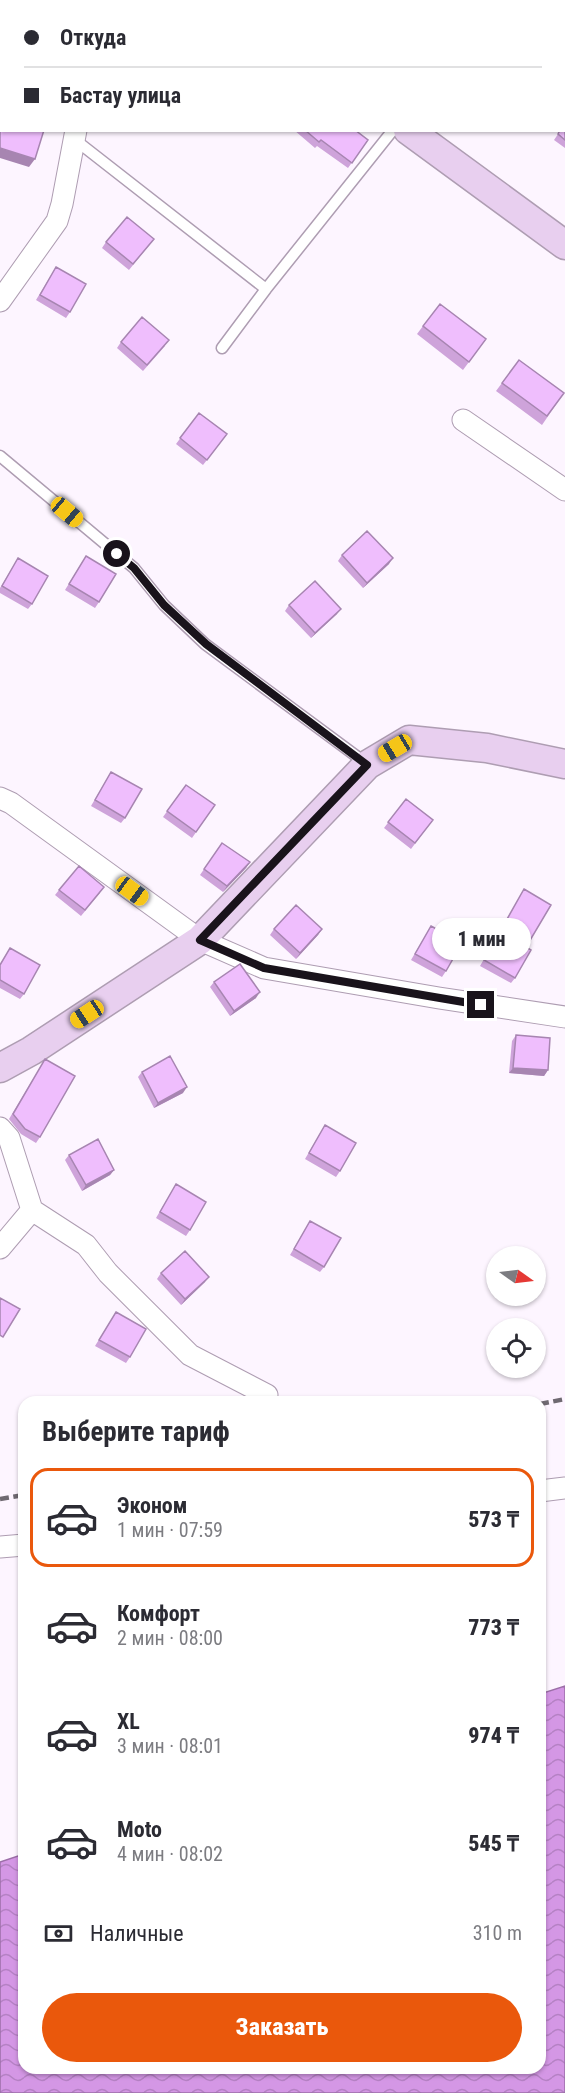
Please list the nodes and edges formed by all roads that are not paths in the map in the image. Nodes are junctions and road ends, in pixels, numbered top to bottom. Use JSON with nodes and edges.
{"nodes":[{"id":1,"x":391,"y":132,"type":"edge"},
{"id":2,"x":411,"y":132,"type":"edge"},
{"id":3,"x":75,"y":135,"type":"edge"},
{"id":4,"x":565,"y":245,"type":"edge"},
{"id":5,"x":266,"y":289,"type":"junction"},
{"id":6,"x":0,"y":301,"type":"edge"},
{"id":7,"x":222,"y":348,"type":"dead end"},
{"id":8,"x":463,"y":420,"type":"dead end"},
{"id":9,"x":0,"y":456,"type":"edge"},
{"id":10,"x":565,"y":490,"type":"edge"},
{"id":11,"x":565,"y":764,"type":"edge"},
{"id":12,"x":367,"y":765,"type":"junction"},
{"id":13,"x":0,"y":798,"type":"edge"},
{"id":14,"x":200,"y":940,"type":"junction"},
{"id":15,"x":565,"y":1017,"type":"edge"},
{"id":16,"x":0,"y":1068,"type":"edge"},
{"id":17,"x":0,"y":1128,"type":"edge"},
{"id":18,"x":32,"y":1210,"type":"junction"},
{"id":19,"x":0,"y":1248,"type":"edge"},
{"id":20,"x":267,"y":1395,"type":"dead end"},
{"id":21,"x":565,"y":1488,"type":"edge"},
{"id":22,"x":546,"y":1490,"type":"edge"},
{"id":23,"x":18,"y":1546,"type":"edge"},
{"id":24,"x":0,"y":1547,"type":"edge"}],
"edges":[{"from":1,"to":5,"type":"lane"},
{"from":2,"to":4,"type":"street"},
{"from":3,"to":5,"type":"lane"},
{"from":3,"to":6,"type":"street"},
{"from":5,"to":7,"type":"lane"},
{"from":8,"to":10,"type":"street"},
{"from":9,"to":12,"type":"lane"},
{"from":11,"to":12,"type":"street"},
{"from":12,"to":14,"type":"street"},
{"from":13,"to":14,"type":"street"},
{"from":14,"to":15,"type":"street"},
{"from":14,"to":16,"type":"street"},
{"from":17,"to":18,"type":"street"},
{"from":18,"to":19,"type":"street"},
{"from":18,"to":20,"type":"street"},
{"from":21,"to":22,"type":"street"},
{"from":23,"to":24,"type":"street"}]}
